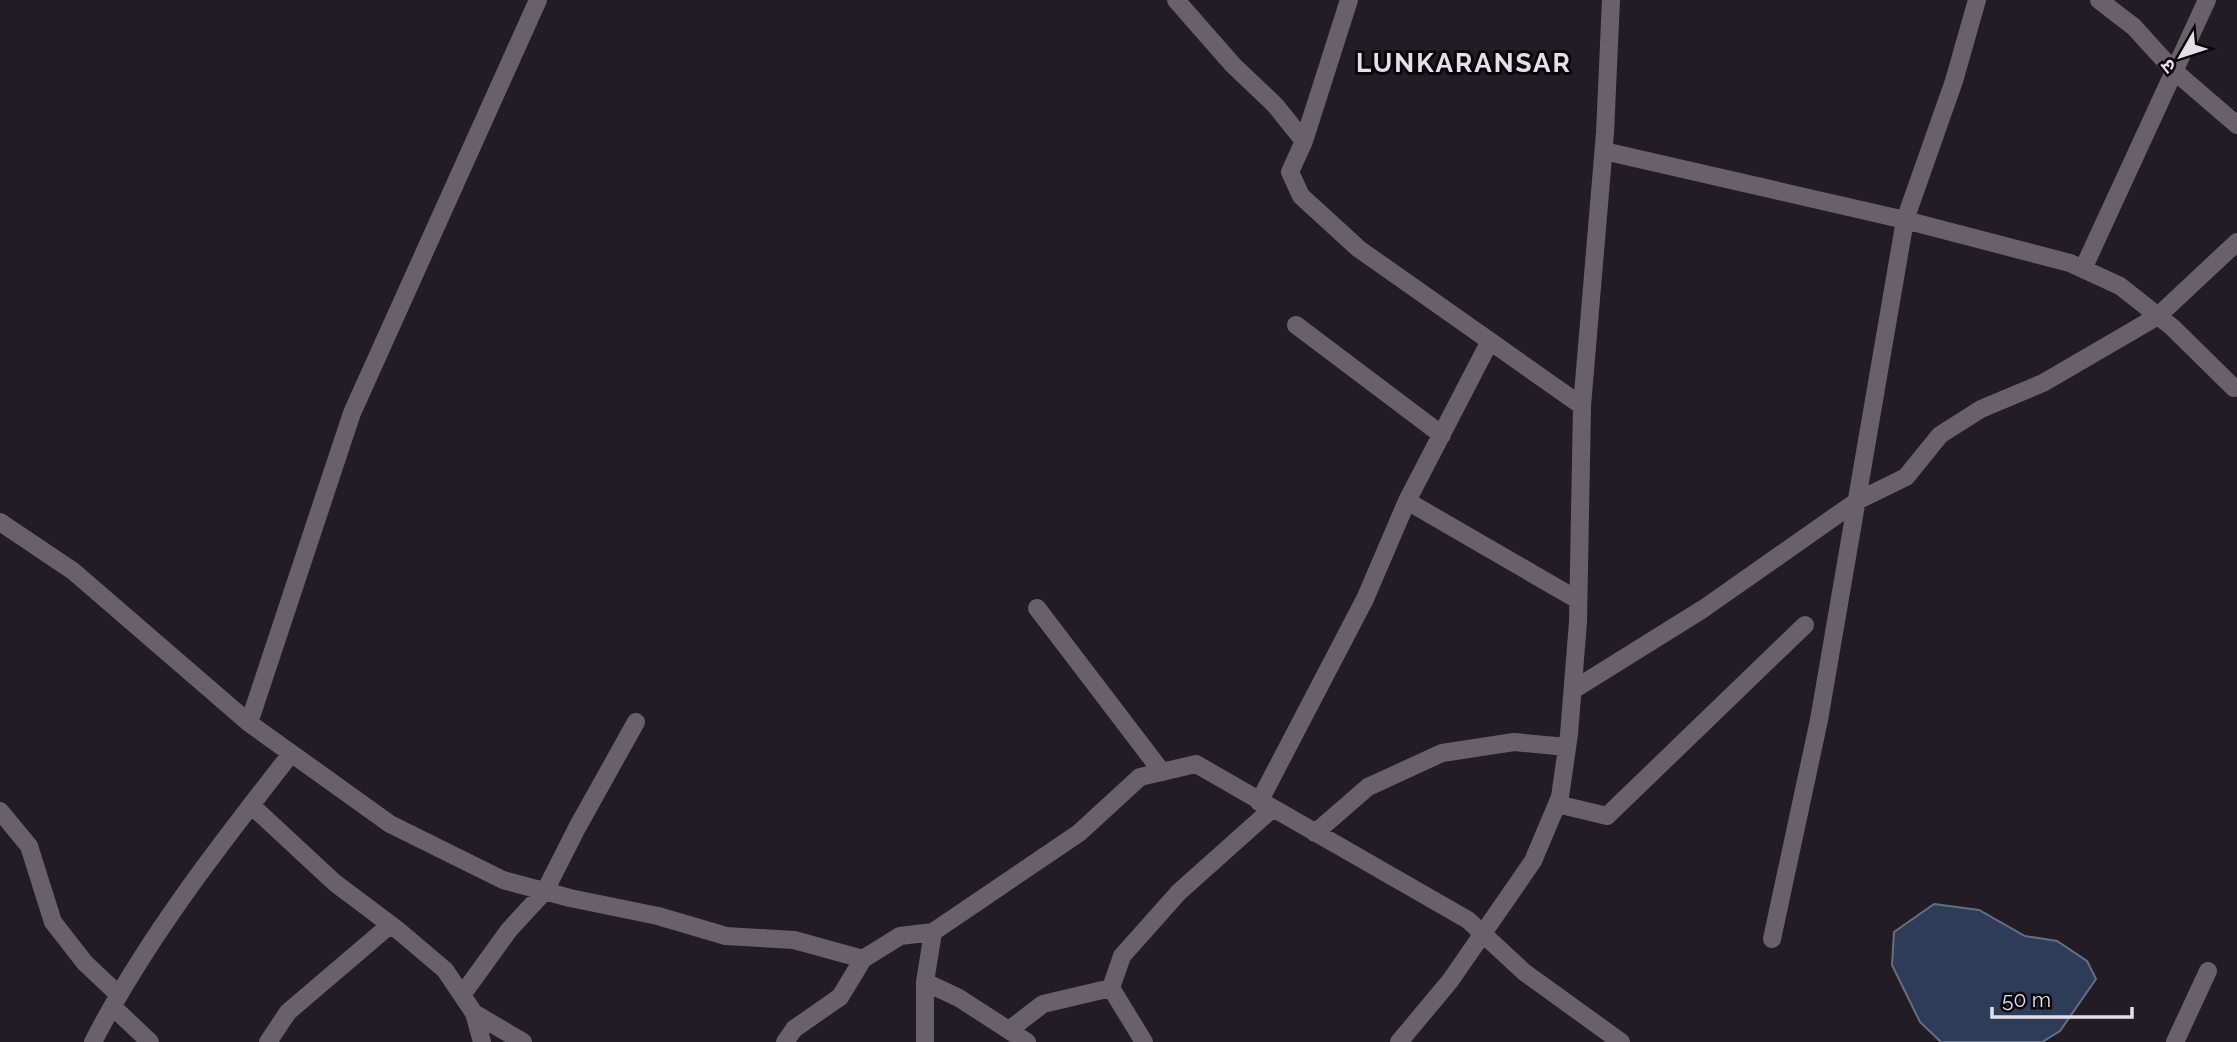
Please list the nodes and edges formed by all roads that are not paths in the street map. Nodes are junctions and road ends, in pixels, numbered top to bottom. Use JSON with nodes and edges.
{"nodes":[{"id":1,"x":538,"y":0,"type":"edge"},
{"id":2,"x":1176,"y":0,"type":"edge"},
{"id":3,"x":1349,"y":0,"type":"edge"},
{"id":4,"x":1611,"y":0,"type":"edge"},
{"id":5,"x":1977,"y":0,"type":"edge"},
{"id":6,"x":2099,"y":0,"type":"edge"},
{"id":7,"x":2207,"y":0,"type":"edge"},
{"id":8,"x":2173,"y":70,"type":"junction"},
{"id":9,"x":2237,"y":125,"type":"edge"},
{"id":10,"x":1304,"y":141,"type":"junction"},
{"id":11,"x":1604,"y":151,"type":"junction"},
{"id":12,"x":1905,"y":220,"type":"junction"},
{"id":13,"x":2237,"y":242,"type":"edge"},
{"id":14,"x":2083,"y":269,"type":"junction"},
{"id":15,"x":2158,"y":316,"type":"junction"},
{"id":16,"x":1296,"y":325,"type":"dead end"},
{"id":17,"x":1490,"y":341,"type":"junction"},
{"id":18,"x":2234,"y":388,"type":"dead end"},
{"id":19,"x":1582,"y":405,"type":"junction"},
{"id":20,"x":1442,"y":435,"type":"junction"},
{"id":21,"x":1407,"y":501,"type":"junction"},
{"id":22,"x":1857,"y":501,"type":"junction"},
{"id":23,"x":0,"y":522,"type":"edge"},
{"id":24,"x":1578,"y":600,"type":"junction"},
{"id":25,"x":1037,"y":608,"type":"dead end"},
{"id":26,"x":1805,"y":625,"type":"dead end"},
{"id":27,"x":1573,"y":690,"type":"junction"},
{"id":28,"x":636,"y":722,"type":"dead end"},
{"id":29,"x":248,"y":723,"type":"junction"},
{"id":30,"x":1567,"y":747,"type":"junction"},
{"id":31,"x":290,"y":755,"type":"junction"},
{"id":32,"x":1162,"y":772,"type":"junction"},
{"id":33,"x":1557,"y":804,"type":"junction"},
{"id":34,"x":251,"y":805,"type":"junction"},
{"id":35,"x":1266,"y":806,"type":"junction"},
{"id":36,"x":0,"y":811,"type":"edge"},
{"id":37,"x":1315,"y":834,"type":"junction"},
{"id":38,"x":545,"y":891,"type":"junction"},
{"id":39,"x":390,"y":925,"type":"junction"},
{"id":40,"x":933,"y":932,"type":"junction"},
{"id":41,"x":1483,"y":934,"type":"junction"},
{"id":42,"x":1772,"y":939,"type":"dead end"},
{"id":43,"x":863,"y":958,"type":"junction"},
{"id":44,"x":2208,"y":971,"type":"dead end"},
{"id":45,"x":925,"y":982,"type":"junction"},
{"id":46,"x":1111,"y":988,"type":"junction"},
{"id":47,"x":462,"y":995,"type":"junction"},
{"id":48,"x":116,"y":1001,"type":"junction"},
{"id":49,"x":474,"y":1013,"type":"junction"},
{"id":50,"x":1009,"y":1030,"type":"junction"},
{"id":51,"x":93,"y":1042,"type":"edge"},
{"id":52,"x":150,"y":1042,"type":"edge"},
{"id":53,"x":268,"y":1042,"type":"edge"},
{"id":54,"x":482,"y":1042,"type":"edge"},
{"id":55,"x":523,"y":1042,"type":"edge"},
{"id":56,"x":785,"y":1042,"type":"edge"},
{"id":57,"x":925,"y":1042,"type":"edge"},
{"id":58,"x":1027,"y":1042,"type":"edge"},
{"id":59,"x":1144,"y":1042,"type":"edge"},
{"id":60,"x":1399,"y":1042,"type":"edge"},
{"id":61,"x":1621,"y":1042,"type":"edge"},
{"id":62,"x":2175,"y":1042,"type":"edge"}],
"edges":[{"from":1,"to":29,"type":"street"},
{"from":2,"to":10,"type":"street"},
{"from":3,"to":10,"type":"street"},
{"from":4,"to":11,"type":"street"},
{"from":5,"to":12,"type":"street"},
{"from":6,"to":8,"type":"street"},
{"from":7,"to":8,"type":"street"},
{"from":8,"to":9,"type":"street"},
{"from":8,"to":14,"type":"street"},
{"from":10,"to":17,"type":"street"},
{"from":11,"to":12,"type":"street"},
{"from":11,"to":19,"type":"street"},
{"from":12,"to":14,"type":"street"},
{"from":12,"to":22,"type":"street"},
{"from":13,"to":15,"type":"street"},
{"from":14,"to":15,"type":"street"},
{"from":15,"to":18,"type":"street"},
{"from":15,"to":22,"type":"street"},
{"from":16,"to":20,"type":"street"},
{"from":17,"to":19,"type":"street"},
{"from":17,"to":20,"type":"street"},
{"from":19,"to":24,"type":"street"},
{"from":20,"to":21,"type":"street"},
{"from":21,"to":24,"type":"street"},
{"from":21,"to":35,"type":"street"},
{"from":22,"to":27,"type":"street"},
{"from":22,"to":42,"type":"street"},
{"from":23,"to":29,"type":"street"},
{"from":24,"to":27,"type":"street"},
{"from":25,"to":32,"type":"street"},
{"from":26,"to":33,"type":"street"},
{"from":27,"to":30,"type":"street"},
{"from":28,"to":38,"type":"street"},
{"from":29,"to":31,"type":"street"},
{"from":30,"to":33,"type":"street"},
{"from":30,"to":37,"type":"street"},
{"from":31,"to":34,"type":"street"},
{"from":31,"to":38,"type":"street"},
{"from":32,"to":35,"type":"street"},
{"from":32,"to":40,"type":"street"},
{"from":33,"to":41,"type":"street"},
{"from":34,"to":39,"type":"street"},
{"from":34,"to":48,"type":"street"},
{"from":35,"to":37,"type":"street"},
{"from":35,"to":46,"type":"street"},
{"from":36,"to":48,"type":"street"},
{"from":37,"to":41,"type":"street"},
{"from":38,"to":43,"type":"street"},
{"from":38,"to":47,"type":"street"},
{"from":39,"to":47,"type":"street"},
{"from":39,"to":53,"type":"street"},
{"from":40,"to":43,"type":"street"},
{"from":40,"to":45,"type":"street"},
{"from":41,"to":60,"type":"street"},
{"from":41,"to":61,"type":"street"},
{"from":43,"to":56,"type":"street"},
{"from":44,"to":62,"type":"street"},
{"from":45,"to":50,"type":"street"},
{"from":45,"to":57,"type":"street"},
{"from":46,"to":50,"type":"street"},
{"from":46,"to":59,"type":"street"},
{"from":47,"to":49,"type":"street"},
{"from":48,"to":51,"type":"street"},
{"from":48,"to":52,"type":"street"},
{"from":49,"to":54,"type":"street"},
{"from":49,"to":55,"type":"street"},
{"from":50,"to":58,"type":"street"}]}
